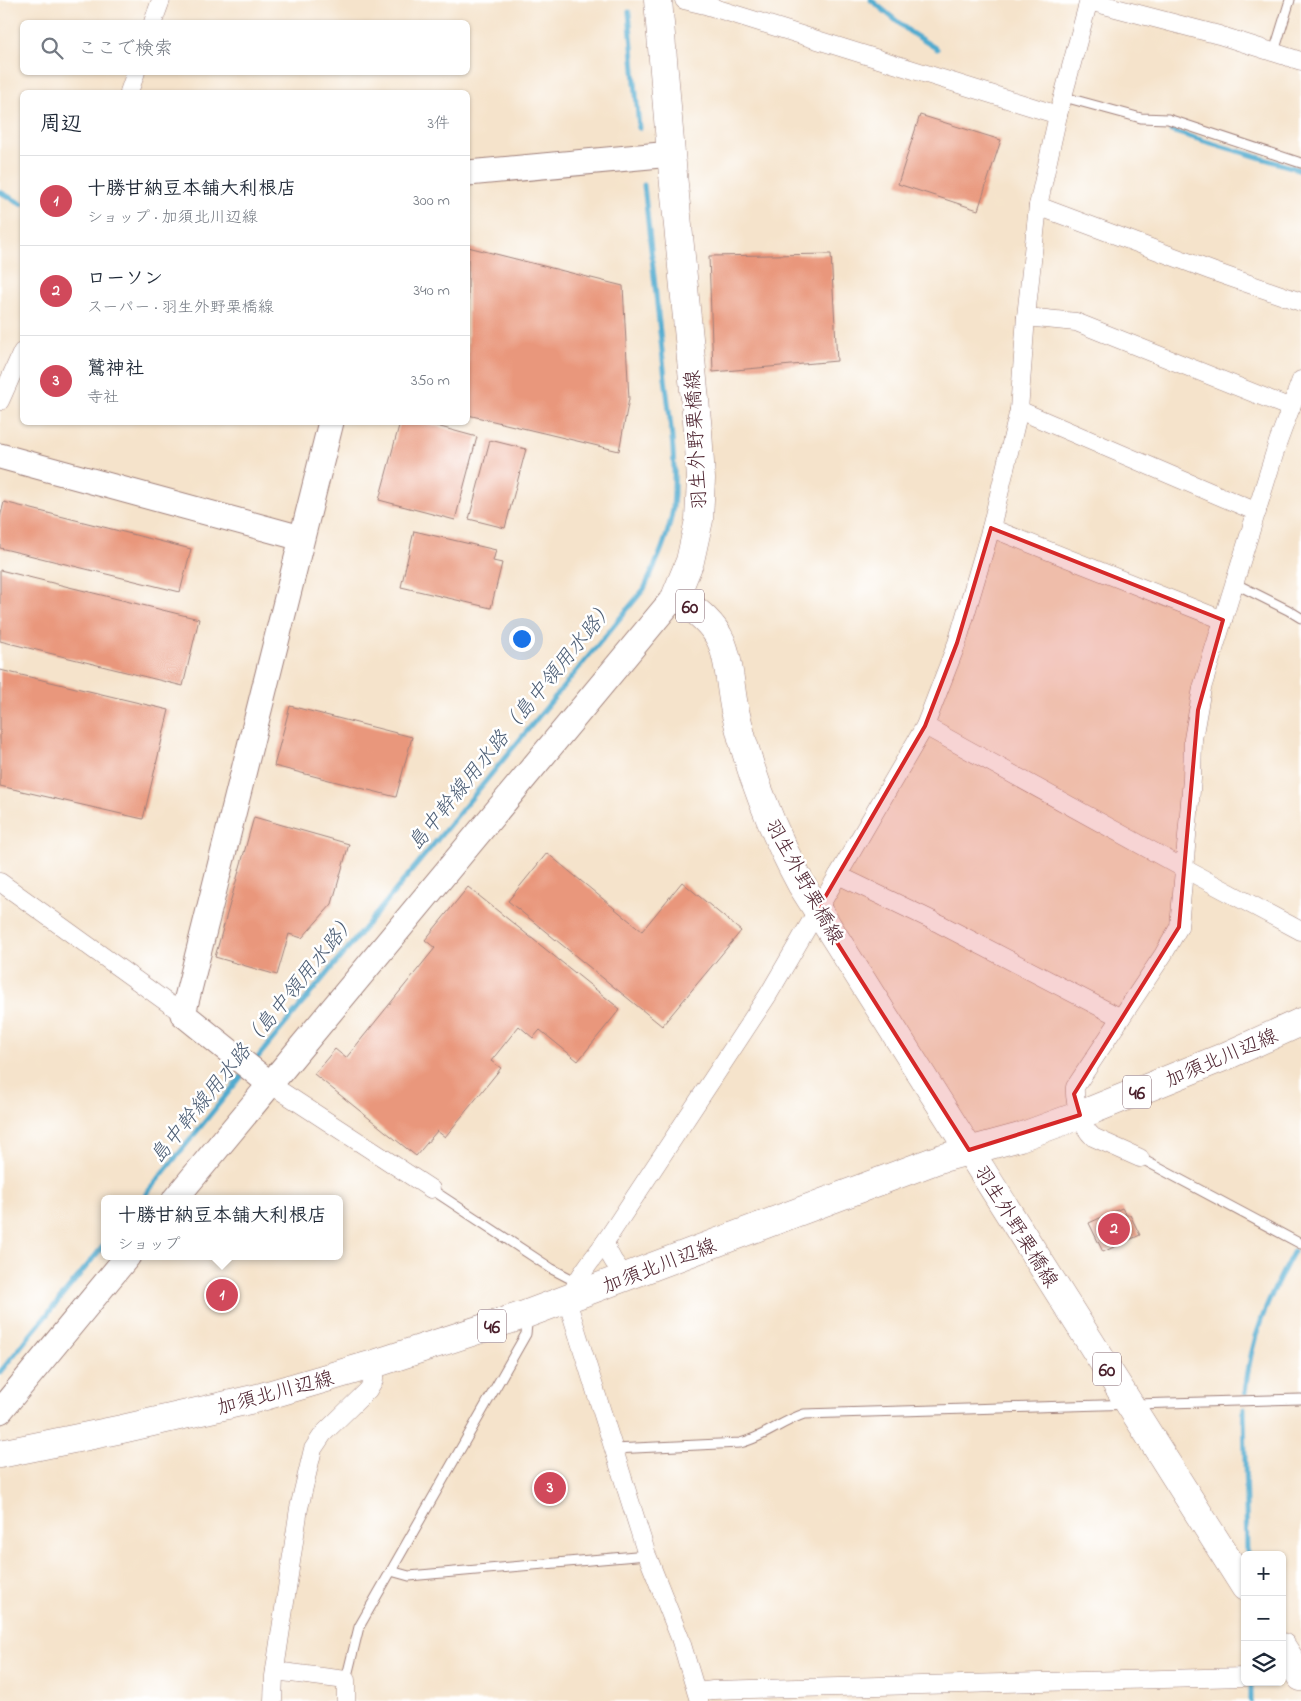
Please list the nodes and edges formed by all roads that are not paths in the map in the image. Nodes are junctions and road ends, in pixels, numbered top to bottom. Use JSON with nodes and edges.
{"nodes":[{"id":1,"x":161,"y":0,"type":"edge"},
{"id":2,"x":658,"y":0,"type":"edge"},
{"id":3,"x":684,"y":0,"type":"edge"},
{"id":4,"x":1290,"y":0,"type":"edge"},
{"id":5,"x":1089,"y":1,"type":"edge"},
{"id":6,"x":154,"y":20,"type":"edge"},
{"id":7,"x":1274,"y":52,"type":"junction"},
{"id":8,"x":1301,"y":61,"type":"edge"},
{"id":9,"x":135,"y":75,"type":"edge"},
{"id":10,"x":130,"y":90,"type":"edge"},
{"id":11,"x":1064,"y":97,"type":"junction"},
{"id":12,"x":1058,"y":115,"type":"junction"},
{"id":13,"x":671,"y":154,"type":"junction"},
{"id":14,"x":1301,"y":163,"type":"edge"},
{"id":15,"x":470,"y":173,"type":"edge"},
{"id":16,"x":1038,"y":206,"type":"junction"},
{"id":17,"x":1301,"y":302,"type":"edge"},
{"id":18,"x":1026,"y":317,"type":"junction"},
{"id":19,"x":20,"y":356,"type":"edge"},
{"id":20,"x":1301,"y":380,"type":"edge"},
{"id":21,"x":0,"y":401,"type":"edge"},
{"id":22,"x":1291,"y":408,"type":"junction"},
{"id":23,"x":1019,"y":410,"type":"junction"},
{"id":24,"x":330,"y":425,"type":"edge"},
{"id":25,"x":0,"y":456,"type":"edge"},
{"id":26,"x":1257,"y":512,"type":"junction"},
{"id":27,"x":991,"y":528,"type":"junction"},
{"id":28,"x":301,"y":538,"type":"junction"},
{"id":29,"x":1234,"y":583,"type":"junction"},
{"id":30,"x":676,"y":595,"type":"junction"},
{"id":31,"x":1301,"y":618,"type":"edge"},
{"id":32,"x":1223,"y":620,"type":"junction"},
{"id":33,"x":925,"y":726,"type":"junction"},
{"id":34,"x":1183,"y":868,"type":"junction"},
{"id":35,"x":838,"y":875,"type":"junction"},
{"id":36,"x":0,"y":882,"type":"edge"},
{"id":37,"x":817,"y":911,"type":"junction"},
{"id":38,"x":1301,"y":930,"type":"edge"},
{"id":39,"x":183,"y":1014,"type":"junction"},
{"id":40,"x":1121,"y":1018,"type":"junction"},
{"id":41,"x":1301,"y":1022,"type":"edge"},
{"id":42,"x":270,"y":1084,"type":"junction"},
{"id":43,"x":1080,"y":1115,"type":"junction"},
{"id":44,"x":969,"y":1150,"type":"junction"},
{"id":45,"x":1140,"y":1158,"type":"joint"},
{"id":46,"x":431,"y":1189,"type":"joint"},
{"id":47,"x":178,"y":1195,"type":"edge"},
{"id":48,"x":605,"y":1242,"type":"junction"},
{"id":49,"x":1301,"y":1244,"type":"edge"},
{"id":50,"x":125,"y":1260,"type":"edge"},
{"id":51,"x":627,"y":1276,"type":"junction"},
{"id":52,"x":573,"y":1290,"type":"junction"},
{"id":53,"x":524,"y":1315,"type":"junction"},
{"id":54,"x":374,"y":1364,"type":"junction"},
{"id":55,"x":1301,"y":1399,"type":"edge"},
{"id":56,"x":1129,"y":1404,"type":"junction"},
{"id":57,"x":0,"y":1411,"type":"edge"},
{"id":58,"x":614,"y":1449,"type":"junction"},
{"id":59,"x":0,"y":1454,"type":"edge"},
{"id":60,"x":647,"y":1555,"type":"junction"},
{"id":61,"x":391,"y":1571,"type":"junction"},
{"id":62,"x":1241,"y":1581,"type":"edge"},
{"id":63,"x":1286,"y":1653,"type":"edge"},
{"id":64,"x":275,"y":1671,"type":"junction"},
{"id":65,"x":1286,"y":1676,"type":"edge"},
{"id":66,"x":1241,"y":1677,"type":"edge"},
{"id":67,"x":1301,"y":1677,"type":"edge"},
{"id":68,"x":346,"y":1680,"type":"junction"},
{"id":69,"x":698,"y":1697,"type":"edge"},
{"id":70,"x":273,"y":1701,"type":"edge"},
{"id":71,"x":346,"y":1701,"type":"edge"}],
"edges":[{"from":1,"to":6,"type":"street"},
{"from":2,"to":13,"type":"main road","name":"羽生外野栗橋線","number":"60"},
{"from":3,"to":12,"type":"street"},
{"from":4,"to":7,"type":"lane"},
{"from":5,"to":7,"type":"street"},
{"from":5,"to":11,"type":"street"},
{"from":7,"to":8,"type":"street"},
{"from":9,"to":10,"type":"street"},
{"from":11,"to":12,"type":"street"},
{"from":11,"to":14,"type":"lane"},
{"from":12,"to":16,"type":"street"},
{"from":13,"to":15,"type":"street"},
{"from":13,"to":30,"type":"main road","name":"羽生外野栗橋線","number":"60"},
{"from":16,"to":17,"type":"street"},
{"from":16,"to":18,"type":"street"},
{"from":18,"to":22,"type":"street"},
{"from":18,"to":23,"type":"street"},
{"from":19,"to":21,"type":"street"},
{"from":20,"to":22,"type":"street"},
{"from":22,"to":26,"type":"street"},
{"from":23,"to":26,"type":"street"},
{"from":23,"to":27,"type":"street"},
{"from":24,"to":28,"type":"street"},
{"from":25,"to":28,"type":"street"},
{"from":26,"to":29,"type":"street"},
{"from":27,"to":32,"type":"street"},
{"from":27,"to":33,"type":"street"},
{"from":28,"to":39,"type":"street"},
{"from":29,"to":31,"type":"lane"},
{"from":29,"to":32,"type":"street"},
{"from":30,"to":37,"type":"main road","name":"羽生外野栗橋線","number":"60"},
{"from":30,"to":42,"type":"street"},
{"from":32,"to":34,"type":"street"},
{"from":33,"to":34,"type":"street"},
{"from":33,"to":35,"type":"street"},
{"from":34,"to":38,"type":"street"},
{"from":34,"to":40,"type":"street"},
{"from":35,"to":37,"type":"street"},
{"from":35,"to":40,"type":"street"},
{"from":36,"to":39,"type":"street"},
{"from":37,"to":44,"type":"main road","name":"羽生外野栗橋線","number":"60"},
{"from":37,"to":48,"type":"street"},
{"from":39,"to":42,"type":"street"},
{"from":40,"to":43,"type":"street"},
{"from":41,"to":43,"type":"main road","name":"加須北川辺線","number":"46"},
{"from":42,"to":46,"type":"street"},
{"from":42,"to":47,"type":"street"},
{"from":43,"to":44,"type":"main road","name":"加須北川辺線","number":"46"},
{"from":43,"to":45,"type":"street"},
{"from":44,"to":51,"type":"main road","name":"加須北川辺線","number":"46"},
{"from":44,"to":56,"type":"main road","name":"羽生外野栗橋線","number":"60"},
{"from":45,"to":49,"type":"lane"},
{"from":46,"to":52,"type":"lane"},
{"from":48,"to":51,"type":"street"},
{"from":48,"to":52,"type":"street"},
{"from":50,"to":57,"type":"street"},
{"from":51,"to":52,"type":"main road","name":"加須北川辺線","number":"46"},
{"from":52,"to":53,"type":"main road","name":"加須北川辺線","number":"46"},
{"from":52,"to":58,"type":"street"},
{"from":53,"to":54,"type":"main road","name":"加須北川辺線","number":"46"},
{"from":53,"to":61,"type":"lane"},
{"from":54,"to":59,"type":"main road","name":"加須北川辺線","number":"46"},
{"from":54,"to":64,"type":"street"},
{"from":55,"to":56,"type":"lane"},
{"from":56,"to":58,"type":"lane"},
{"from":56,"to":62,"type":"main road","name":"羽生外野栗橋線","number":"60"},
{"from":58,"to":60,"type":"street"},
{"from":60,"to":61,"type":"lane"},
{"from":60,"to":69,"type":"street"},
{"from":61,"to":68,"type":"lane"},
{"from":63,"to":67,"type":"main road"},
{"from":64,"to":68,"type":"street"},
{"from":64,"to":70,"type":"street"},
{"from":65,"to":67,"type":"street"},
{"from":66,"to":69,"type":"street"},
{"from":68,"to":71,"type":"street"}]}
